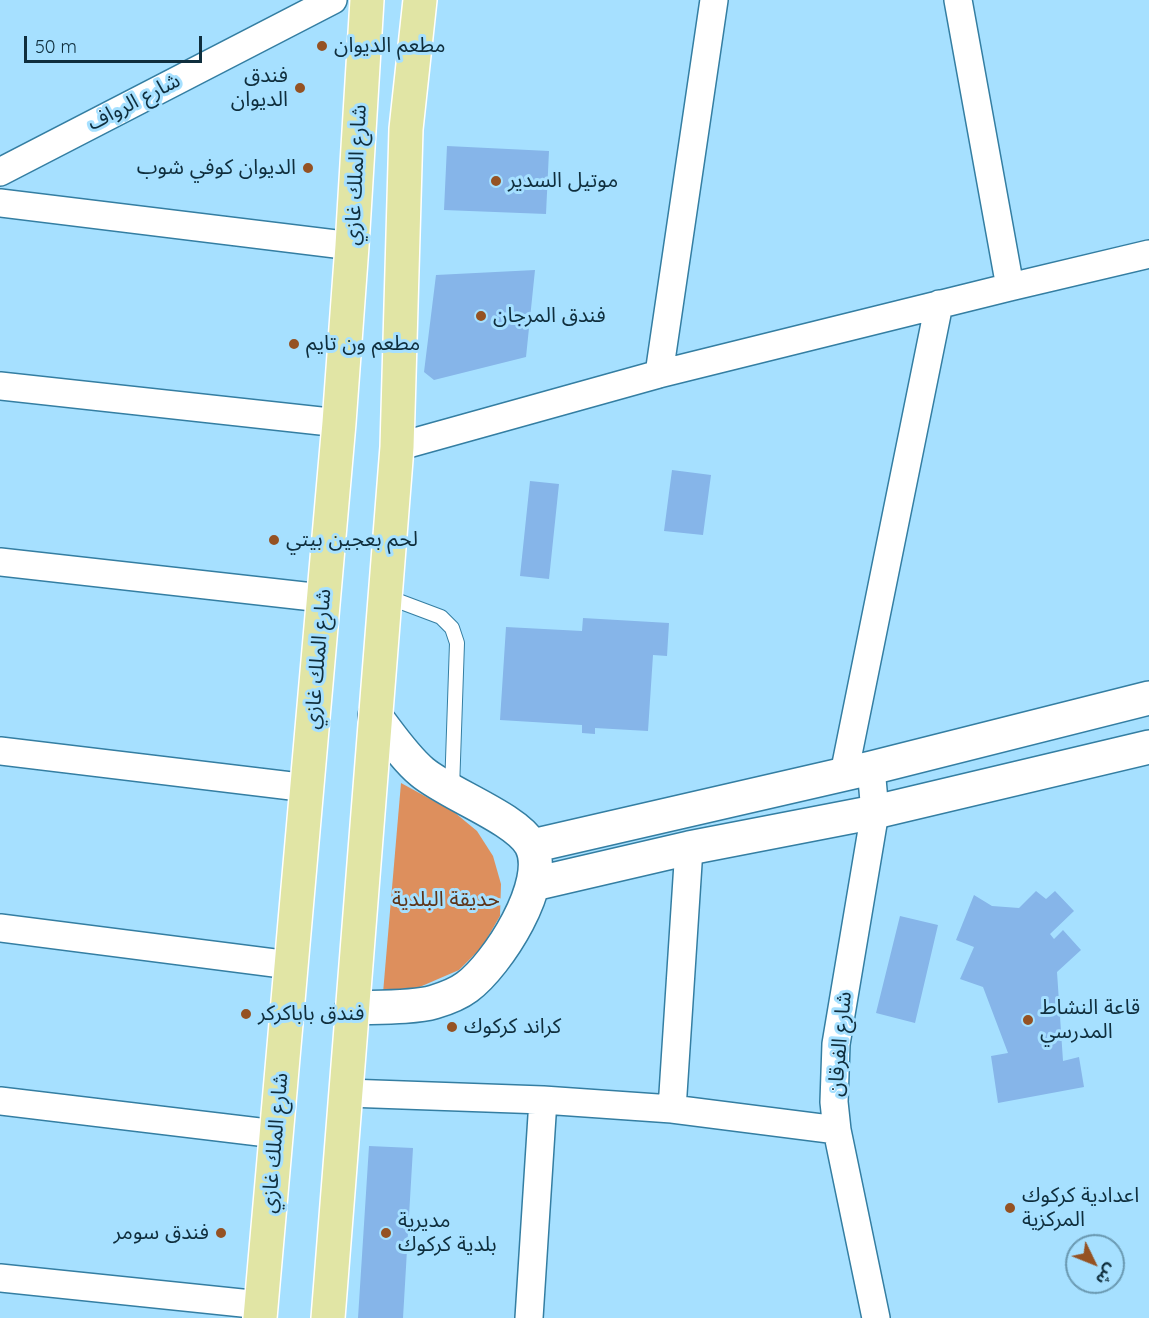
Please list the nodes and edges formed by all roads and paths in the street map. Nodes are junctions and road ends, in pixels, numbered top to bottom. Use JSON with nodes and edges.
{"nodes":[{"id":1,"x":333,"y":0,"type":"edge"},
{"id":2,"x":367,"y":0,"type":"edge"},
{"id":3,"x":420,"y":0,"type":"edge"},
{"id":4,"x":714,"y":0,"type":"edge"},
{"id":5,"x":958,"y":0,"type":"edge"},
{"id":6,"x":359,"y":126,"type":"junction"},
{"id":7,"x":406,"y":129,"type":"junction"},
{"id":8,"x":0,"y":172,"type":"edge"},
{"id":9,"x":0,"y":203,"type":"edge"},
{"id":10,"x":352,"y":246,"type":"junction"},
{"id":11,"x":1149,"y":254,"type":"edge"},
{"id":12,"x":1010,"y":287,"type":"junction"},
{"id":13,"x":939,"y":304,"type":"junction"},
{"id":14,"x":659,"y":375,"type":"junction"},
{"id":15,"x":0,"y":386,"type":"edge"},
{"id":16,"x":339,"y":423,"type":"junction"},
{"id":17,"x":397,"y":447,"type":"junction"},
{"id":18,"x":0,"y":562,"type":"edge"},
{"id":19,"x":385,"y":596,"type":"junction"},
{"id":20,"x":322,"y":598,"type":"junction"},
{"id":21,"x":1149,"y":698,"type":"edge"},
{"id":22,"x":375,"y":716,"type":"junction"},
{"id":23,"x":1149,"y":747,"type":"edge"},
{"id":24,"x":0,"y":751,"type":"edge"},
{"id":25,"x":858,"y":771,"type":"junction"},
{"id":26,"x":308,"y":788,"type":"junction"},
{"id":27,"x":452,"y":791,"type":"junction"},
{"id":28,"x":875,"y":812,"type":"junction"},
{"id":29,"x":532,"y":846,"type":"junction"},
{"id":30,"x":689,"y":849,"type":"junction"},
{"id":31,"x":534,"y":884,"type":"junction"},
{"id":32,"x":0,"y":928,"type":"edge"},
{"id":33,"x":290,"y":965,"type":"junction"},
{"id":34,"x":352,"y":1008,"type":"junction"},
{"id":35,"x":347,"y":1093,"type":"junction"},
{"id":36,"x":543,"y":1100,"type":"junction"},
{"id":37,"x":0,"y":1101,"type":"edge"},
{"id":38,"x":672,"y":1109,"type":"junction"},
{"id":39,"x":837,"y":1130,"type":"junction"},
{"id":40,"x":276,"y":1134,"type":"junction"},
{"id":41,"x":0,"y":1278,"type":"edge"},
{"id":42,"x":260,"y":1311,"type":"edge"},
{"id":43,"x":328,"y":1318,"type":"edge"},
{"id":44,"x":530,"y":1318,"type":"edge"},
{"id":45,"x":876,"y":1318,"type":"edge"}],
"edges":[{"from":1,"to":8,"type":"street","name":"شارع الرواف"},
{"from":2,"to":6,"type":"main road","name":"شارع الملك غازي"},
{"from":3,"to":7,"type":"main road"},
{"from":4,"to":14,"type":"street"},
{"from":5,"to":12,"type":"street"},
{"from":6,"to":7,"type":"main road"},
{"from":6,"to":10,"type":"main road","name":"شارع الملك غازي"},
{"from":7,"to":17,"type":"main road"},
{"from":9,"to":10,"type":"street"},
{"from":10,"to":16,"type":"main road","name":"شارع الملك غازي"},
{"from":11,"to":12,"type":"street"},
{"from":12,"to":13,"type":"street"},
{"from":13,"to":14,"type":"street"},
{"from":13,"to":25,"type":"street","name":"شارع الفرقان"},
{"from":14,"to":17,"type":"street"},
{"from":15,"to":16,"type":"street"},
{"from":16,"to":20,"type":"main road","name":"شارع الملك غازي"},
{"from":17,"to":19,"type":"main road"},
{"from":18,"to":20,"type":"street"},
{"from":19,"to":22,"type":"main road"},
{"from":19,"to":27,"type":"lane"},
{"from":20,"to":26,"type":"main road","name":"شارع الملك غازي"},
{"from":21,"to":25,"type":"main road"},
{"from":22,"to":27,"type":"main road"},
{"from":22,"to":34,"type":"main road"},
{"from":23,"to":28,"type":"main road"},
{"from":24,"to":26,"type":"street"},
{"from":25,"to":28,"type":"street","name":"شارع الفرقان"},
{"from":25,"to":29,"type":"main road"},
{"from":26,"to":33,"type":"main road","name":"شارع الملك غازي"},
{"from":27,"to":29,"type":"main road"},
{"from":28,"to":30,"type":"main road"},
{"from":28,"to":39,"type":"street","name":"شارع الفرقان"},
{"from":29,"to":31,"type":"main road"},
{"from":30,"to":31,"type":"main road"},
{"from":30,"to":38,"type":"street"},
{"from":31,"to":34,"type":"main road"},
{"from":32,"to":33,"type":"street"},
{"from":33,"to":40,"type":"main road","name":"شارع الملك غازي"},
{"from":34,"to":35,"type":"main road"},
{"from":35,"to":36,"type":"street"},
{"from":35,"to":43,"type":"main road"},
{"from":36,"to":38,"type":"street"},
{"from":36,"to":44,"type":"street"},
{"from":37,"to":40,"type":"street"},
{"from":38,"to":39,"type":"street"},
{"from":39,"to":45,"type":"street","name":"شارع الفرقان"},
{"from":40,"to":42,"type":"main road","name":"شارع الملك غازي"},
{"from":41,"to":42,"type":"street"}]}
